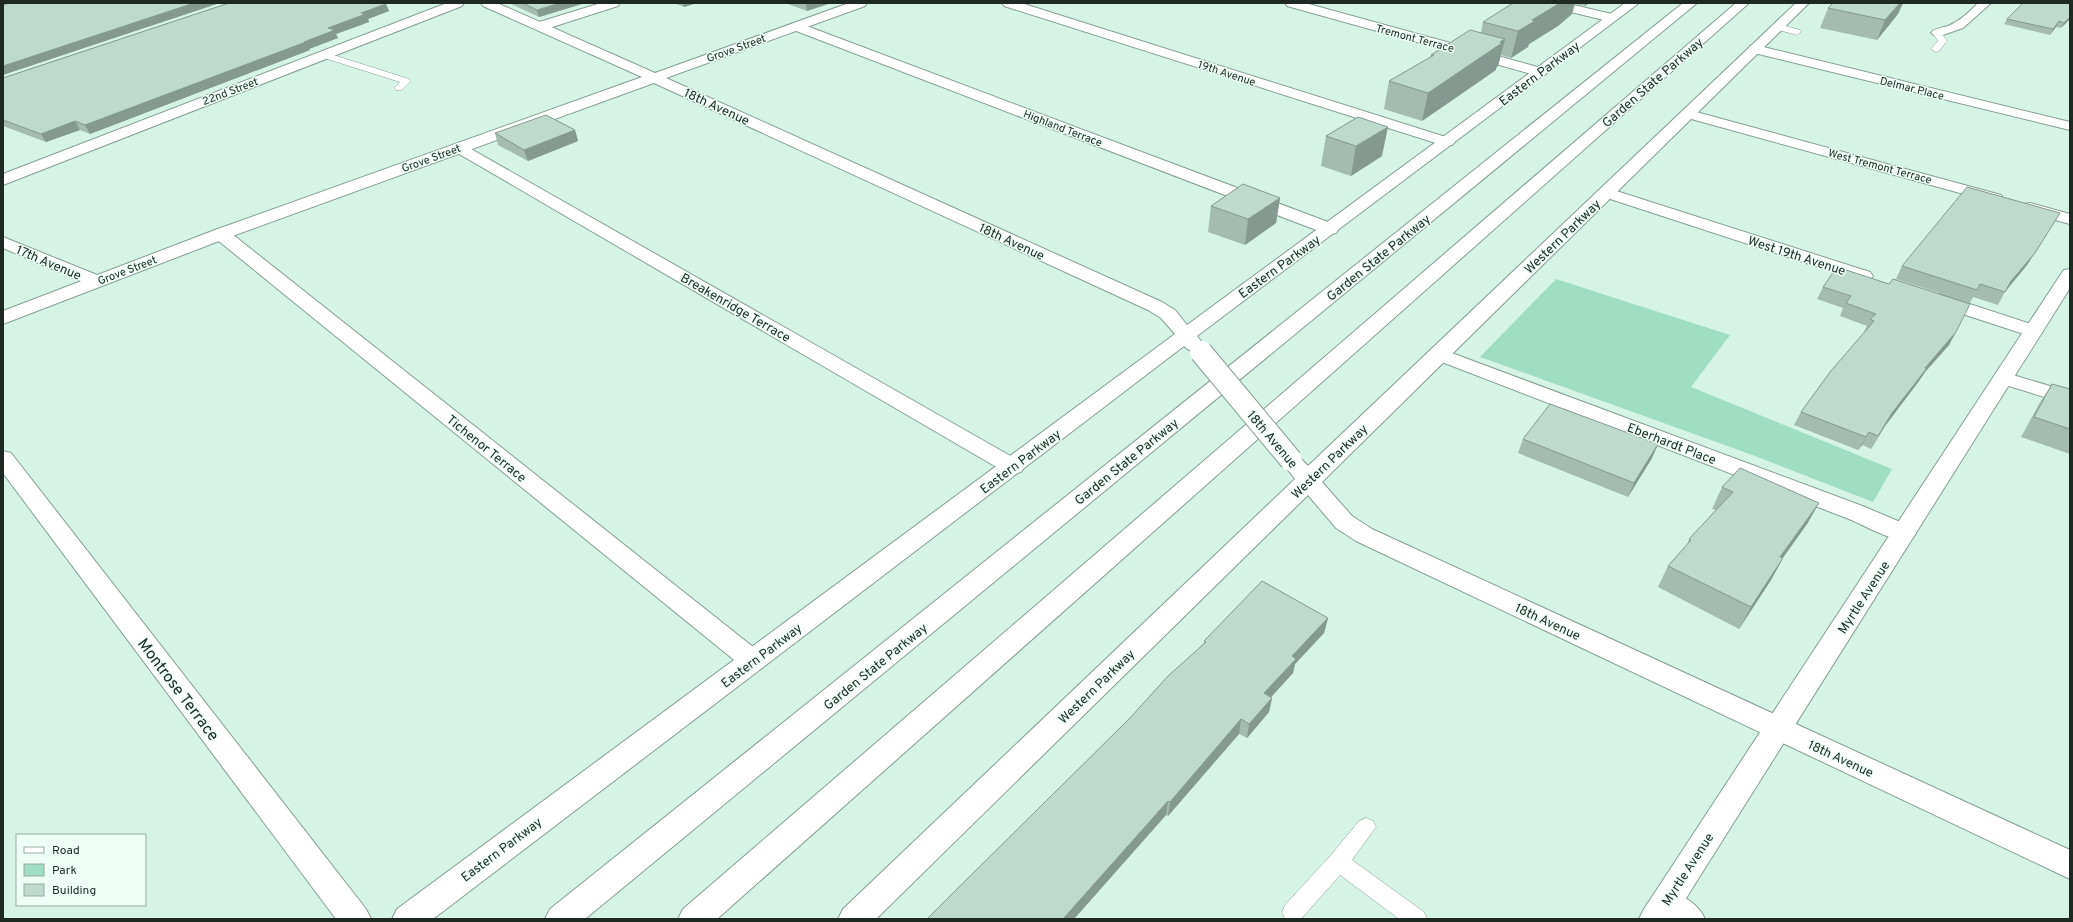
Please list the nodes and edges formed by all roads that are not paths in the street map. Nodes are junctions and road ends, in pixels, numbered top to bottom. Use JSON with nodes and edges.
{"nodes":[{"id":1,"x":458,"y":3,"type":"edge"},
{"id":2,"x":487,"y":3,"type":"edge"},
{"id":3,"x":614,"y":3,"type":"edge"},
{"id":4,"x":861,"y":3,"type":"edge"},
{"id":5,"x":1008,"y":3,"type":"edge"},
{"id":6,"x":1291,"y":3,"type":"edge"},
{"id":7,"x":1550,"y":3,"type":"edge"},
{"id":8,"x":1633,"y":3,"type":"edge"},
{"id":9,"x":1691,"y":3,"type":"edge"},
{"id":10,"x":1743,"y":3,"type":"edge"},
{"id":11,"x":1803,"y":3,"type":"edge"},
{"id":12,"x":1985,"y":3,"type":"edge"},
{"id":13,"x":1612,"y":18,"type":"junction"},
{"id":14,"x":541,"y":26,"type":"junction"},
{"id":15,"x":796,"y":26,"type":"junction"},
{"id":16,"x":1778,"y":27,"type":"junction"},
{"id":17,"x":1797,"y":32,"type":"dead end"},
{"id":18,"x":1937,"y":33,"type":"joint"},
{"id":19,"x":1470,"y":46,"type":"junction"},
{"id":20,"x":1755,"y":49,"type":"junction"},
{"id":21,"x":1936,"y":49,"type":"dead end"},
{"id":22,"x":324,"y":55,"type":"junction"},
{"id":23,"x":1450,"y":59,"type":"edge"},
{"id":24,"x":1540,"y":72,"type":"junction"},
{"id":25,"x":654,"y":78,"type":"junction"},
{"id":26,"x":399,"y":88,"type":"dead end"},
{"id":27,"x":1689,"y":114,"type":"junction"},
{"id":28,"x":2070,"y":126,"type":"edge"},
{"id":29,"x":1447,"y":142,"type":"junction"},
{"id":30,"x":459,"y":148,"type":"junction"},
{"id":31,"x":3,"y":180,"type":"edge"},
{"id":32,"x":1606,"y":193,"type":"junction"},
{"id":33,"x":2070,"y":219,"type":"edge"},
{"id":34,"x":1330,"y":229,"type":"junction"},
{"id":35,"x":221,"y":234,"type":"junction"},
{"id":36,"x":3,"y":242,"type":"edge"},
{"id":37,"x":2070,"y":274,"type":"edge"},
{"id":38,"x":96,"y":281,"type":"junction"},
{"id":39,"x":1882,"y":282,"type":"edge"},
{"id":40,"x":1920,"y":294,"type":"edge"},
{"id":41,"x":3,"y":318,"type":"edge"},
{"id":42,"x":2033,"y":331,"type":"junction"},
{"id":43,"x":1193,"y":343,"type":"junction"},
{"id":44,"x":1441,"y":355,"type":"junction"},
{"id":45,"x":2003,"y":378,"type":"junction"},
{"id":46,"x":2070,"y":399,"type":"edge"},
{"id":47,"x":3,"y":458,"type":"edge"},
{"id":48,"x":1013,"y":467,"type":"junction"},
{"id":49,"x":1308,"y":481,"type":"junction"},
{"id":50,"x":1904,"y":532,"type":"junction"},
{"id":51,"x":753,"y":661,"type":"junction"},
{"id":52,"x":1778,"y":728,"type":"junction"},
{"id":53,"x":1366,"y":827,"type":"dead end"},
{"id":54,"x":1338,"y":862,"type":"junction"},
{"id":55,"x":2070,"y":865,"type":"edge"},
{"id":56,"x":753,"y":868,"type":"junction"},
{"id":57,"x":1293,"y":912,"type":"dead end"},
{"id":58,"x":1670,"y":914,"type":"edge"},
{"id":59,"x":355,"y":919,"type":"edge"},
{"id":60,"x":408,"y":919,"type":"edge"},
{"id":61,"x":561,"y":919,"type":"edge"},
{"id":62,"x":694,"y":919,"type":"edge"},
{"id":63,"x":701,"y":919,"type":"edge"},
{"id":64,"x":854,"y":919,"type":"edge"},
{"id":65,"x":1416,"y":919,"type":"edge"}],
"edges":[{"from":1,"to":22,"type":"main road","name":"22nd Street"},
{"from":2,"to":14,"type":"main road","name":"18th Avenue"},
{"from":3,"to":14,"type":"main road"},
{"from":4,"to":15,"type":"main road","name":"Grove Street"},
{"from":5,"to":29,"type":"main road","name":"19th Avenue"},
{"from":6,"to":19,"type":"main road","name":"Tremont Terrace"},
{"from":7,"to":13,"type":"main road"},
{"from":8,"to":13,"type":"main road","name":"Eastern Parkway"},
{"from":9,"to":61,"type":"main road","name":"Garden State Parkway"},
{"from":10,"to":56,"type":"main road","name":"Garden State Parkway"},
{"from":11,"to":16,"type":"main road","name":"Western Parkway"},
{"from":12,"to":18,"type":"main road"},
{"from":13,"to":24,"type":"main road","name":"Eastern Parkway"},
{"from":14,"to":25,"type":"main road","name":"18th Avenue"},
{"from":15,"to":25,"type":"main road","name":"Grove Street"},
{"from":15,"to":34,"type":"main road","name":"Highland Terrace"},
{"from":16,"to":17,"type":"lane"},
{"from":16,"to":20,"type":"main road","name":"Western Parkway"},
{"from":18,"to":21,"type":"lane"},
{"from":19,"to":23,"type":"lane"},
{"from":19,"to":24,"type":"main road","name":"Tremont Terrace"},
{"from":20,"to":27,"type":"main road","name":"Western Parkway"},
{"from":20,"to":28,"type":"main road","name":"Delmar Place"},
{"from":22,"to":26,"type":"lane"},
{"from":22,"to":31,"type":"main road","name":"22nd Street"},
{"from":24,"to":29,"type":"main road","name":"Eastern Parkway"},
{"from":25,"to":30,"type":"main road","name":"Grove Street"},
{"from":25,"to":43,"type":"main road","name":"18th Avenue"},
{"from":27,"to":32,"type":"main road","name":"Western Parkway"},
{"from":27,"to":33,"type":"main road","name":"West Tremont Terrace"},
{"from":29,"to":34,"type":"main road","name":"Eastern Parkway"},
{"from":30,"to":35,"type":"main road","name":"Grove Street"},
{"from":30,"to":48,"type":"main road","name":"Breakenridge Terrace"},
{"from":32,"to":39,"type":"main road","name":"West 19th Avenue"},
{"from":32,"to":44,"type":"main road","name":"Western Parkway"},
{"from":34,"to":43,"type":"main road","name":"Eastern Parkway"},
{"from":35,"to":38,"type":"main road","name":"Grove Street"},
{"from":35,"to":51,"type":"main road","name":"Tichenor Terrace"},
{"from":36,"to":38,"type":"main road","name":"17th Avenue"},
{"from":37,"to":42,"type":"main road","name":"Myrtle Avenue"},
{"from":38,"to":41,"type":"main road","name":"Grove Street"},
{"from":40,"to":42,"type":"main road"},
{"from":42,"to":45,"type":"main road","name":"Myrtle Avenue"},
{"from":43,"to":48,"type":"main road","name":"Eastern Parkway"},
{"from":43,"to":49,"type":"main road","name":"18th Avenue","bridge":true},
{"from":44,"to":49,"type":"main road","name":"Western Parkway"},
{"from":44,"to":50,"type":"main road","name":"Eberhardt Place"},
{"from":45,"to":46,"type":"main road"},
{"from":45,"to":50,"type":"main road","name":"Myrtle Avenue"},
{"from":47,"to":59,"type":"main road","name":"Montrose Terrace"},
{"from":48,"to":51,"type":"main road","name":"Eastern Parkway"},
{"from":49,"to":52,"type":"main road","name":"18th Avenue"},
{"from":49,"to":64,"type":"main road","name":"Western Parkway"},
{"from":50,"to":52,"type":"main road","name":"Myrtle Avenue"},
{"from":51,"to":60,"type":"main road","name":"Eastern Parkway"},
{"from":52,"to":55,"type":"main road","name":"18th Avenue"},
{"from":52,"to":58,"type":"main road","name":"Myrtle Avenue"},
{"from":53,"to":54,"type":"lane"},
{"from":54,"to":57,"type":"lane"},
{"from":54,"to":65,"type":"lane"},
{"from":56,"to":62,"type":"main road","name":"Garden State Parkway"},
{"from":56,"to":63,"type":"main road"}]}
